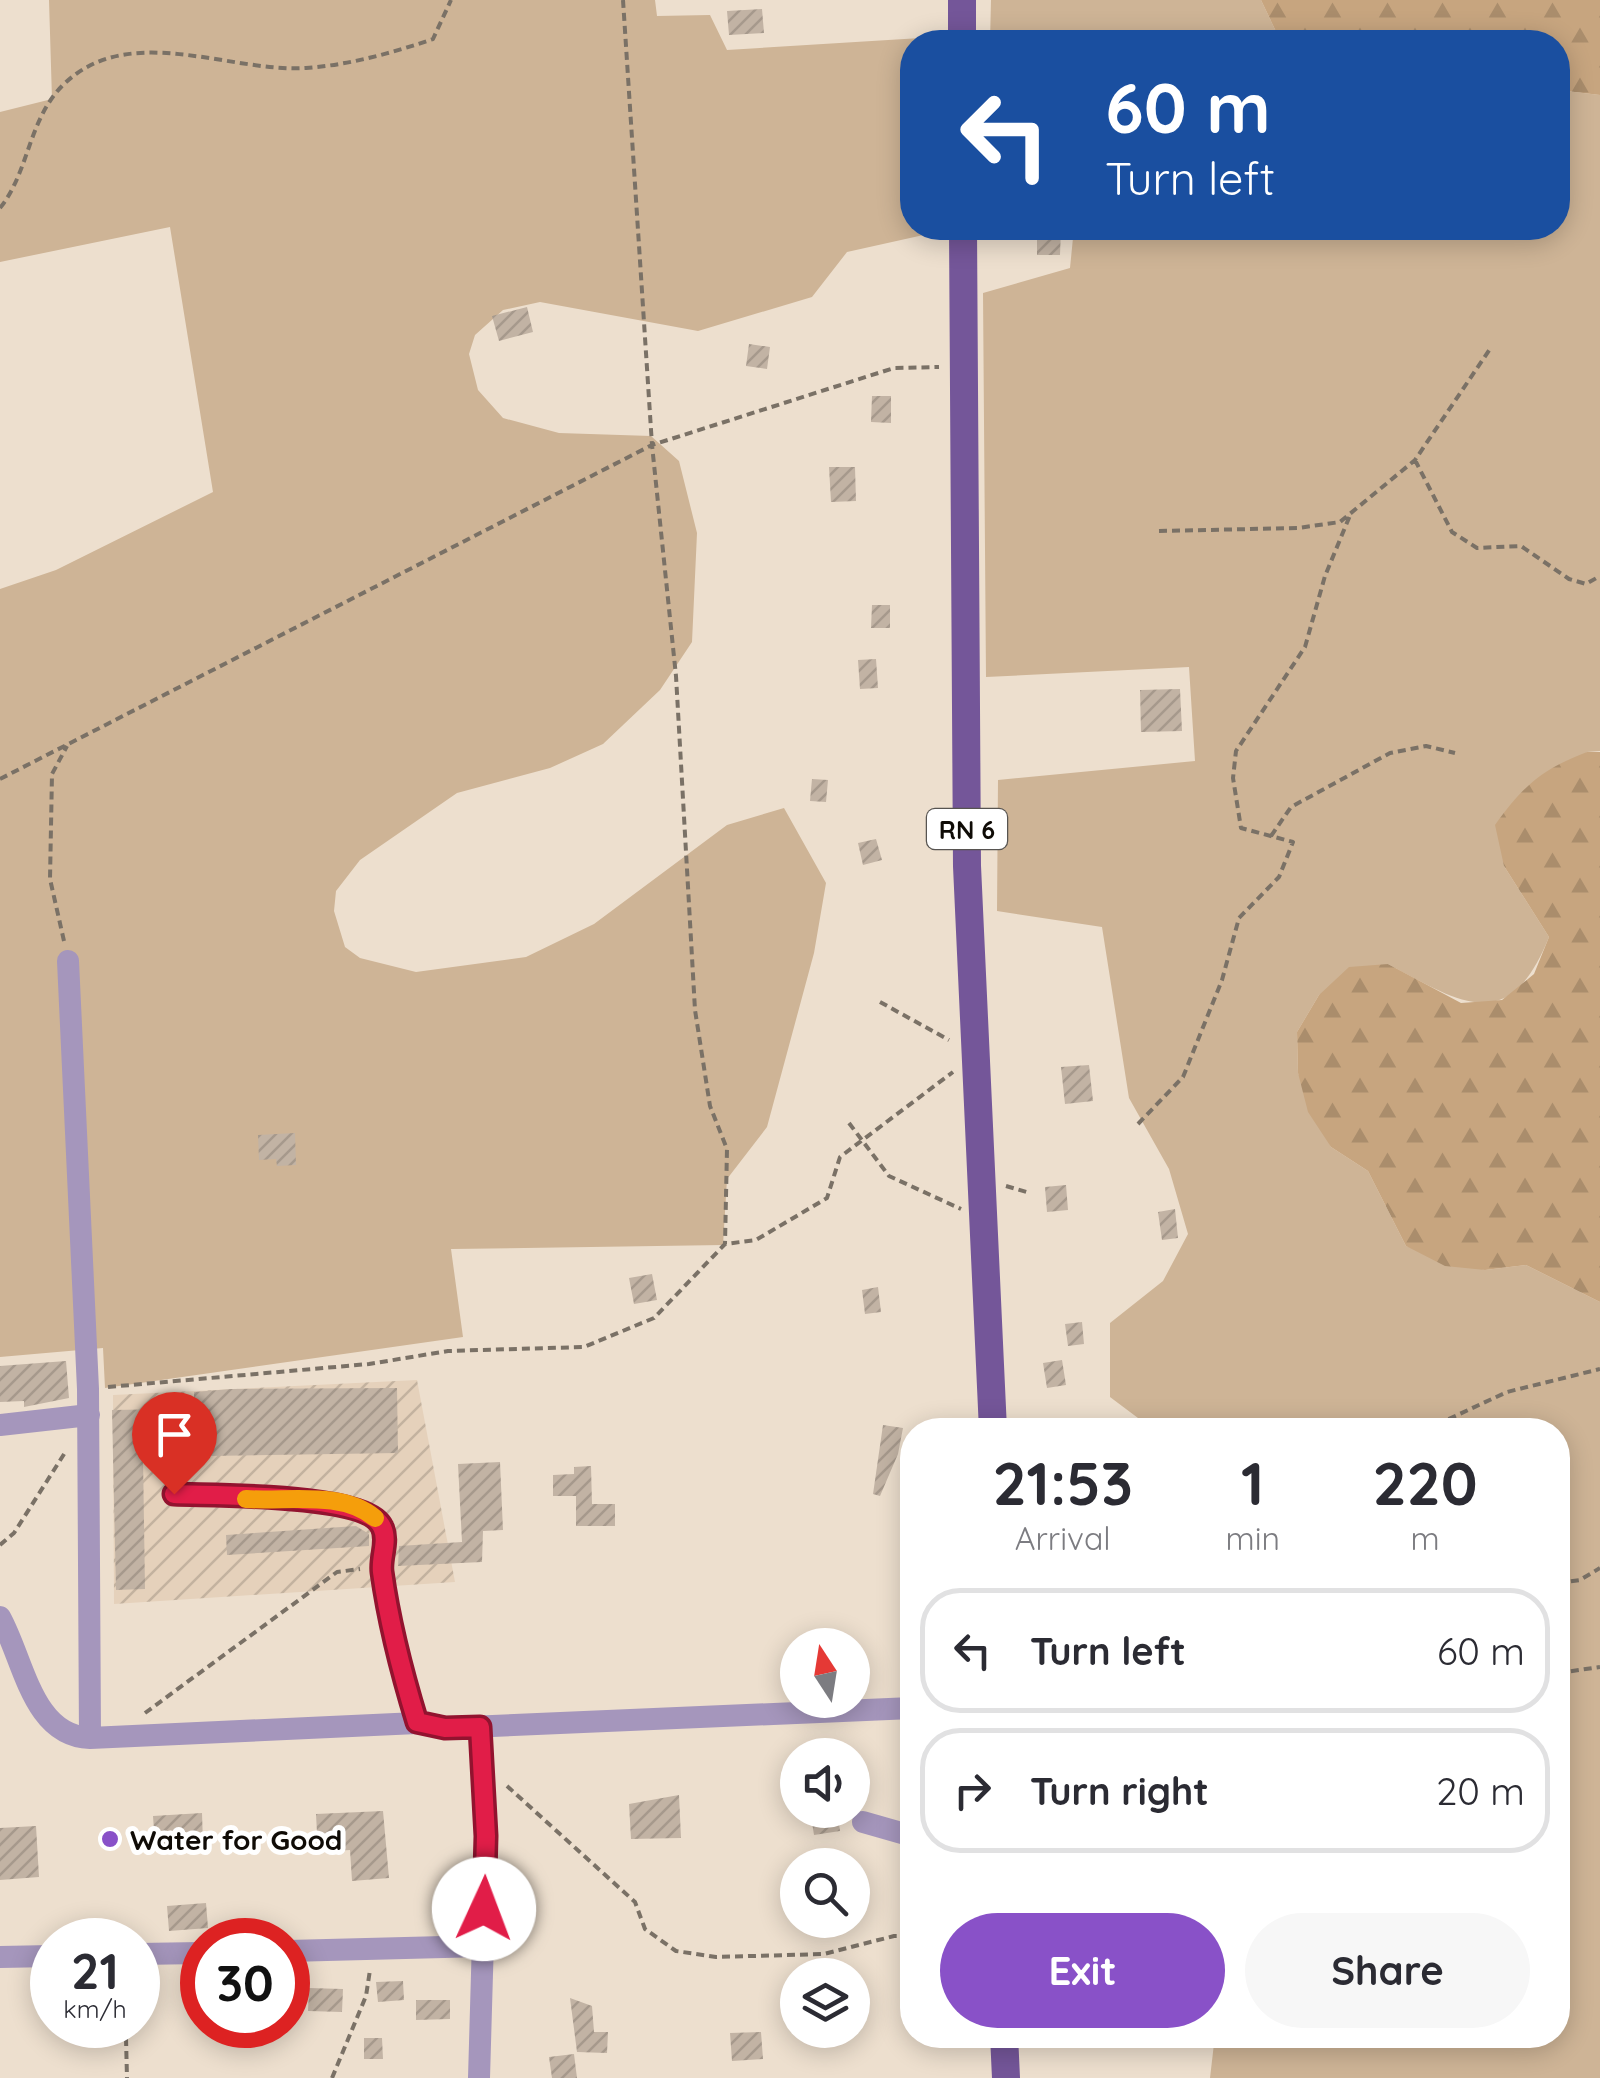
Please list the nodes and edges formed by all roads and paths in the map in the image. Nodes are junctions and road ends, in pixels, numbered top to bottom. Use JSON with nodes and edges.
{"nodes":[{"id":1,"x":451,"y":0,"type":"edge"},
{"id":2,"x":623,"y":0,"type":"edge"},
{"id":3,"x":962,"y":0,"type":"edge"},
{"id":4,"x":962,"y":30,"type":"edge"},
{"id":5,"x":0,"y":208,"type":"edge"},
{"id":6,"x":963,"y":240,"type":"edge"},
{"id":7,"x":1490,"y":349,"type":"dead end"},
{"id":8,"x":964,"y":367,"type":"junction"},
{"id":9,"x":652,"y":445,"type":"junction"},
{"id":10,"x":1415,"y":460,"type":"junction"},
{"id":11,"x":1351,"y":513,"type":"junction"},
{"id":12,"x":1159,"y":531,"type":"dead end"},
{"id":13,"x":1600,"y":576,"type":"edge"},
{"id":14,"x":68,"y":745,"type":"junction"},
{"id":15,"x":1455,"y":753,"type":"dead end"},
{"id":16,"x":0,"y":779,"type":"edge"},
{"id":17,"x":1270,"y":836,"type":"junction"},
{"id":18,"x":68,"y":961,"type":"joint"},
{"id":19,"x":880,"y":1002,"type":"dead end"},
{"id":20,"x":976,"y":1055,"type":"junction"},
{"id":21,"x":850,"y":1123,"type":"dead end"},
{"id":22,"x":1138,"y":1124,"type":"dead end"},
{"id":23,"x":861,"y":1139,"type":"junction"},
{"id":24,"x":985,"y":1220,"type":"junction"},
{"id":25,"x":725,"y":1244,"type":"junction"},
{"id":26,"x":1600,"y":1369,"type":"edge"},
{"id":27,"x":88,"y":1388,"type":"junction"},
{"id":28,"x":88,"y":1415,"type":"junction"},
{"id":29,"x":993,"y":1418,"type":"edge"},
{"id":30,"x":1451,"y":1418,"type":"edge"},
{"id":31,"x":0,"y":1425,"type":"edge"},
{"id":32,"x":174,"y":1494,"type":"dead end"},
{"id":33,"x":0,"y":1545,"type":"edge"},
{"id":34,"x":381,"y":1566,"type":"junction"},
{"id":35,"x":1600,"y":1568,"type":"edge"},
{"id":36,"x":1570,"y":1581,"type":"edge"},
{"id":37,"x":0,"y":1617,"type":"edge"},
{"id":38,"x":1600,"y":1667,"type":"edge"},
{"id":39,"x":1570,"y":1671,"type":"edge"},
{"id":40,"x":900,"y":1709,"type":"edge"},
{"id":41,"x":140,"y":1717,"type":"dead end"},
{"id":42,"x":417,"y":1722,"type":"junction"},
{"id":43,"x":480,"y":1727,"type":"junction"},
{"id":44,"x":90,"y":1738,"type":"junction"},
{"id":45,"x":481,"y":1763,"type":"junction"},
{"id":46,"x":870,"y":1824,"type":"edge"},
{"id":47,"x":900,"y":1833,"type":"edge"},
{"id":48,"x":900,"y":1936,"type":"edge"},
{"id":49,"x":482,"y":1946,"type":"junction"},
{"id":50,"x":401,"y":1948,"type":"junction"},
{"id":51,"x":310,"y":1950,"type":"edge"},
{"id":52,"x":30,"y":1956,"type":"edge"},
{"id":53,"x":0,"y":1957,"type":"edge"},
{"id":54,"x":126,"y":2048,"type":"edge"},
{"id":55,"x":1005,"y":2048,"type":"edge"},
{"id":56,"x":127,"y":2078,"type":"edge"},
{"id":57,"x":332,"y":2078,"type":"edge"},
{"id":58,"x":479,"y":2078,"type":"edge"},
{"id":59,"x":1006,"y":2078,"type":"edge"}],
"edges":[{"from":1,"to":5,"type":"path"},
{"from":2,"to":9,"type":"path"},
{"from":3,"to":4,"type":"main road"},
{"from":6,"to":8,"type":"main road","number":"RN 6"},
{"from":7,"to":10,"type":"path"},
{"from":8,"to":9,"type":"path"},
{"from":8,"to":20,"type":"main road","number":"RN 6"},
{"from":9,"to":14,"type":"path"},
{"from":9,"to":25,"type":"path"},
{"from":10,"to":11,"type":"path"},
{"from":10,"to":13,"type":"path"},
{"from":11,"to":12,"type":"path"},
{"from":11,"to":17,"type":"path"},
{"from":14,"to":16,"type":"path"},
{"from":14,"to":18,"type":"path"},
{"from":15,"to":17,"type":"path"},
{"from":17,"to":22,"type":"path"},
{"from":18,"to":27,"type":"street"},
{"from":19,"to":20,"type":"path"},
{"from":20,"to":23,"type":"path"},
{"from":20,"to":24,"type":"main road","number":"RN 6"},
{"from":21,"to":23,"type":"path"},
{"from":23,"to":24,"type":"path"},
{"from":23,"to":25,"type":"path"},
{"from":24,"to":29,"type":"main road","number":"RN 6"},
{"from":25,"to":27,"type":"path"},
{"from":26,"to":30,"type":"path"},
{"from":27,"to":28,"type":"street"},
{"from":28,"to":31,"type":"street"},
{"from":28,"to":33,"type":"path"},
{"from":28,"to":44,"type":"street"},
{"from":32,"to":34,"type":"street"},
{"from":34,"to":41,"type":"path"},
{"from":34,"to":42,"type":"street"},
{"from":35,"to":36,"type":"path"},
{"from":37,"to":44,"type":"street"},
{"from":38,"to":39,"type":"path"},
{"from":40,"to":43,"type":"street"},
{"from":42,"to":43,"type":"street"},
{"from":42,"to":44,"type":"street"},
{"from":43,"to":45,"type":"street"},
{"from":45,"to":48,"type":"path"},
{"from":45,"to":49,"type":"street"},
{"from":46,"to":47,"type":"street"},
{"from":49,"to":50,"type":"street"},
{"from":49,"to":58,"type":"street"},
{"from":50,"to":51,"type":"street"},
{"from":50,"to":57,"type":"path"},
{"from":52,"to":53,"type":"street"},
{"from":54,"to":56,"type":"path"},
{"from":55,"to":59,"type":"main road"}]}
